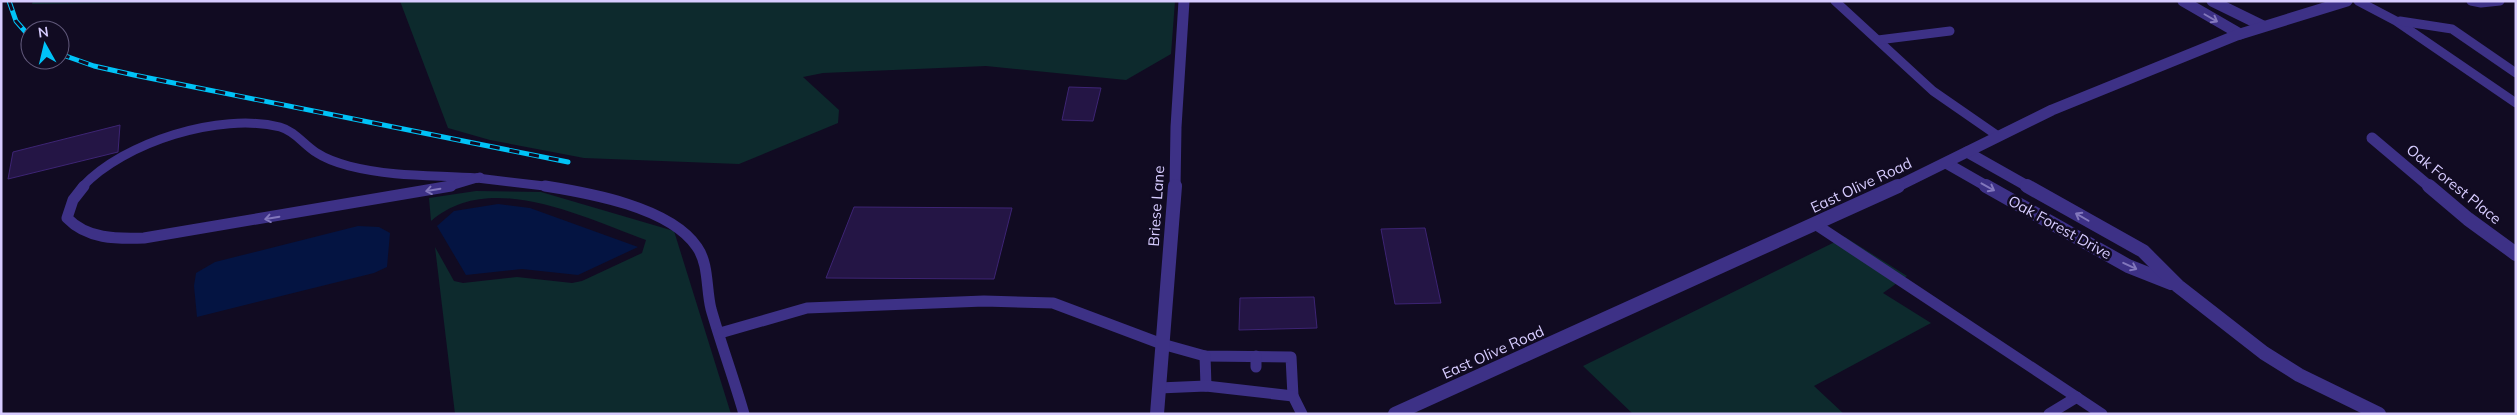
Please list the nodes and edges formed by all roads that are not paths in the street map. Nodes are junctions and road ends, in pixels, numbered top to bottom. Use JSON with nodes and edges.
{"nodes":[{"id":1,"x":1184,"y":1,"type":"edge"},
{"id":2,"x":1835,"y":1,"type":"edge"},
{"id":3,"x":2183,"y":1,"type":"edge"},
{"id":4,"x":2212,"y":1,"type":"edge"},
{"id":5,"x":2347,"y":1,"type":"edge"},
{"id":6,"x":2358,"y":1,"type":"edge"},
{"id":7,"x":2471,"y":1,"type":"edge"},
{"id":8,"x":2500,"y":1,"type":"edge"},
{"id":9,"x":2396,"y":21,"type":"junction"},
{"id":10,"x":2263,"y":26,"type":"junction"},
{"id":11,"x":1950,"y":30,"type":"dead end"},
{"id":12,"x":2240,"y":34,"type":"junction"},
{"id":13,"x":1878,"y":40,"type":"junction"},
{"id":14,"x":2516,"y":73,"type":"edge"},
{"id":15,"x":2516,"y":104,"type":"edge"},
{"id":16,"x":1998,"y":136,"type":"junction"},
{"id":17,"x":2372,"y":138,"type":"dead end"},
{"id":18,"x":1967,"y":152,"type":"junction"},
{"id":19,"x":1946,"y":163,"type":"junction"},
{"id":20,"x":480,"y":178,"type":"junction"},
{"id":21,"x":1815,"y":224,"type":"junction"},
{"id":22,"x":2516,"y":254,"type":"edge"},
{"id":23,"x":2178,"y":286,"type":"junction"},
{"id":24,"x":720,"y":333,"type":"junction"},
{"id":25,"x":1162,"y":344,"type":"junction"},
{"id":26,"x":1206,"y":356,"type":"junction"},
{"id":27,"x":1206,"y":386,"type":"junction"},
{"id":28,"x":1159,"y":388,"type":"junction"},
{"id":29,"x":1293,"y":396,"type":"junction"},
{"id":30,"x":2077,"y":397,"type":"junction"},
{"id":31,"x":744,"y":414,"type":"edge"},
{"id":32,"x":1157,"y":414,"type":"edge"},
{"id":33,"x":1302,"y":414,"type":"edge"},
{"id":34,"x":1395,"y":414,"type":"edge"},
{"id":35,"x":2050,"y":414,"type":"edge"},
{"id":36,"x":2102,"y":414,"type":"edge"},
{"id":37,"x":2379,"y":414,"type":"edge"}],
"edges":[{"from":1,"to":25,"type":"street","name":"Briese Lane"},
{"from":2,"to":13,"type":"lane"},
{"from":3,"to":12,"type":"street","one_way":true},
{"from":4,"to":10,"type":"street"},
{"from":5,"to":10,"type":"street","name":"East Olive Road"},
{"from":6,"to":9,"type":"lane"},
{"from":7,"to":8,"type":"lane"},
{"from":9,"to":14,"type":"lane"},
{"from":9,"to":15,"type":"lane"},
{"from":10,"to":12,"type":"street","name":"East Olive Road"},
{"from":11,"to":13,"type":"lane"},
{"from":12,"to":16,"type":"street","name":"East Olive Road"},
{"from":13,"to":16,"type":"lane"},
{"from":16,"to":18,"type":"street","name":"East Olive Road"},
{"from":17,"to":22,"type":"street","name":"Oak Forest Place"},
{"from":18,"to":19,"type":"street","name":"East Olive Road"},
{"from":23,"to":18,"type":"street","name":"Oak Forest Drive","one_way":true},
{"from":19,"to":21,"type":"street","name":"East Olive Road"},
{"from":19,"to":23,"type":"street","name":"Oak Forest Drive","one_way":true},
{"from":20,"to":20,"type":"lane","one_way":true},
{"from":20,"to":24,"type":"lane"},
{"from":21,"to":30,"type":"lane"},
{"from":21,"to":34,"type":"street","name":"East Olive Road"},
{"from":23,"to":37,"type":"street","name":"Oak Forest Drive"},
{"from":24,"to":25,"type":"lane"},
{"from":24,"to":31,"type":"lane"},
{"from":25,"to":26,"type":"lane"},
{"from":25,"to":28,"type":"street","name":"Briese Lane"},
{"from":26,"to":27,"type":"lane"},
{"from":26,"to":29,"type":"lane"},
{"from":27,"to":28,"type":"lane"},
{"from":27,"to":29,"type":"lane"},
{"from":28,"to":32,"type":"street","name":"Briese Lane"},
{"from":29,"to":33,"type":"lane"},
{"from":30,"to":35,"type":"lane"},
{"from":30,"to":36,"type":"lane"}]}
